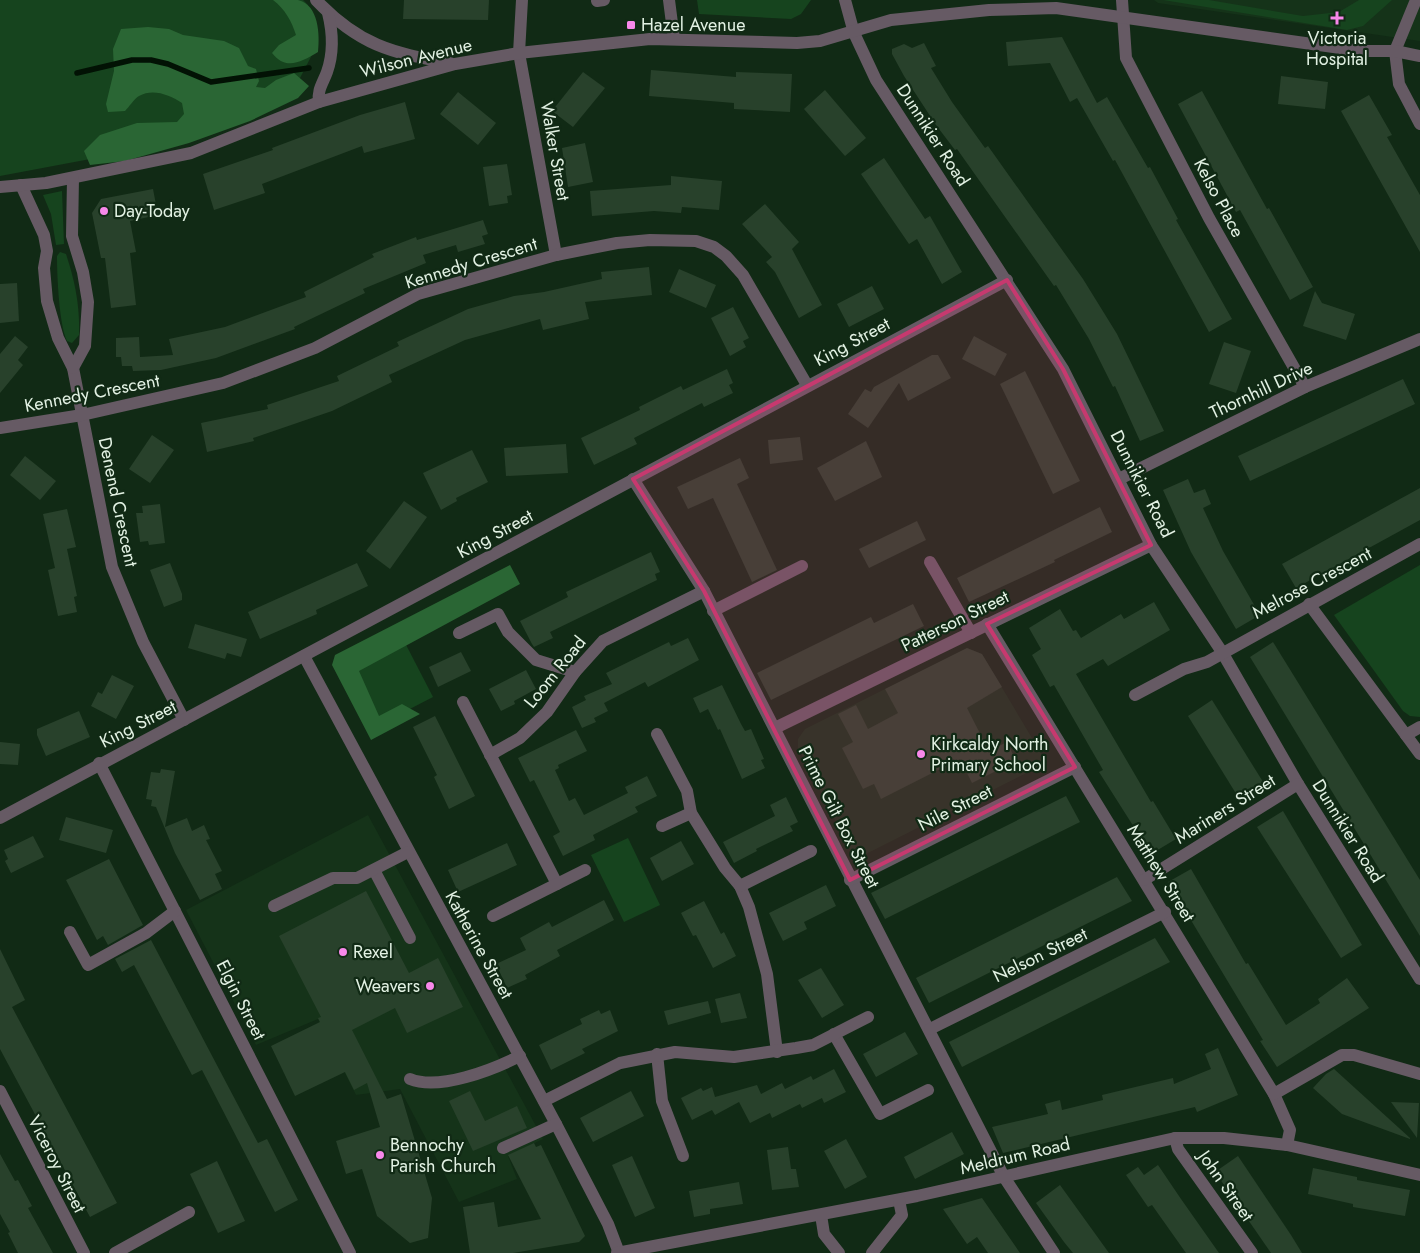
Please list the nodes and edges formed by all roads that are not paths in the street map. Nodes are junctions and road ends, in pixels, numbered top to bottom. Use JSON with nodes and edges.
{"nodes":[{"id":1,"x":316,"y":0,"type":"edge"},
{"id":2,"x":522,"y":0,"type":"edge"},
{"id":3,"x":604,"y":0,"type":"edge"},
{"id":4,"x":669,"y":0,"type":"edge"},
{"id":5,"x":845,"y":0,"type":"edge"},
{"id":6,"x":1122,"y":0,"type":"edge"},
{"id":7,"x":1416,"y":0,"type":"edge"},
{"id":8,"x":597,"y":1,"type":"edge"},
{"id":9,"x":1007,"y":5,"type":"edge"},
{"id":10,"x":328,"y":13,"type":"junction"},
{"id":11,"x":1123,"y":16,"type":"junction"},
{"id":12,"x":854,"y":32,"type":"junction"},
{"id":13,"x":674,"y":39,"type":"junction"},
{"id":14,"x":1395,"y":51,"type":"junction"},
{"id":15,"x":519,"y":53,"type":"junction"},
{"id":16,"x":1420,"y":56,"type":"edge"},
{"id":17,"x":455,"y":64,"type":"junction"},
{"id":18,"x":318,"y":102,"type":"junction"},
{"id":19,"x":1420,"y":124,"type":"edge"},
{"id":20,"x":73,"y":178,"type":"junction"},
{"id":21,"x":20,"y":186,"type":"junction"},
{"id":22,"x":0,"y":187,"type":"edge"},
{"id":23,"x":556,"y":255,"type":"junction"},
{"id":24,"x":1006,"y":280,"type":"junction"},
{"id":25,"x":1420,"y":339,"type":"edge"},
{"id":26,"x":73,"y":368,"type":"junction"},
{"id":27,"x":808,"y":386,"type":"junction"},
{"id":28,"x":1305,"y":388,"type":"junction"},
{"id":29,"x":82,"y":415,"type":"junction"},
{"id":30,"x":0,"y":428,"type":"edge"},
{"id":31,"x":633,"y":479,"type":"junction"},
{"id":32,"x":1119,"y":479,"type":"junction"},
{"id":33,"x":1420,"y":544,"type":"edge"},
{"id":34,"x":1151,"y":545,"type":"junction"},
{"id":35,"x":930,"y":562,"type":"dead end"},
{"id":36,"x":802,"y":566,"type":"dead end"},
{"id":37,"x":704,"y":591,"type":"junction"},
{"id":38,"x":1309,"y":604,"type":"junction"},
{"id":39,"x":713,"y":611,"type":"junction"},
{"id":40,"x":987,"y":624,"type":"junction"},
{"id":41,"x":459,"y":633,"type":"dead end"},
{"id":42,"x":971,"y":633,"type":"junction"},
{"id":43,"x":1222,"y":652,"type":"junction"},
{"id":44,"x":304,"y":656,"type":"junction"},
{"id":45,"x":575,"y":672,"type":"junction"},
{"id":46,"x":1135,"y":695,"type":"dead end"},
{"id":47,"x":464,"y":702,"type":"dead end"},
{"id":48,"x":184,"y":720,"type":"junction"},
{"id":49,"x":1420,"y":727,"type":"edge"},
{"id":50,"x":775,"y":728,"type":"junction"},
{"id":51,"x":657,"y":734,"type":"dead end"},
{"id":52,"x":1406,"y":735,"type":"junction"},
{"id":53,"x":1420,"y":754,"type":"edge"},
{"id":54,"x":490,"y":755,"type":"junction"},
{"id":55,"x":99,"y":763,"type":"junction"},
{"id":56,"x":1076,"y":768,"type":"junction"},
{"id":57,"x":1298,"y":784,"type":"junction"},
{"id":58,"x":691,"y":813,"type":"junction"},
{"id":59,"x":0,"y":818,"type":"edge"},
{"id":60,"x":662,"y":826,"type":"dead end"},
{"id":61,"x":811,"y":851,"type":"dead end"},
{"id":62,"x":408,"y":852,"type":"junction"},
{"id":63,"x":374,"y":870,"type":"junction"},
{"id":64,"x":585,"y":870,"type":"dead end"},
{"id":65,"x":850,"y":880,"type":"junction"},
{"id":66,"x":1144,"y":880,"type":"junction"},
{"id":67,"x":557,"y":884,"type":"junction"},
{"id":68,"x":740,"y":886,"type":"junction"},
{"id":69,"x":274,"y":906,"type":"dead end"},
{"id":70,"x":175,"y":911,"type":"junction"},
{"id":71,"x":1165,"y":912,"type":"junction"},
{"id":72,"x":493,"y":916,"type":"dead end"},
{"id":73,"x":70,"y":932,"type":"dead end"},
{"id":74,"x":410,"y":938,"type":"dead end"},
{"id":75,"x":1420,"y":979,"type":"edge"},
{"id":76,"x":868,"y":1017,"type":"dead end"},
{"id":77,"x":930,"y":1028,"type":"junction"},
{"id":78,"x":834,"y":1034,"type":"junction"},
{"id":79,"x":777,"y":1052,"type":"junction"},
{"id":80,"x":658,"y":1054,"type":"junction"},
{"id":81,"x":520,"y":1056,"type":"junction"},
{"id":82,"x":1420,"y":1074,"type":"edge"},
{"id":83,"x":410,"y":1079,"type":"dead end"},
{"id":84,"x":928,"y":1090,"type":"dead end"},
{"id":85,"x":0,"y":1091,"type":"edge"},
{"id":86,"x":1274,"y":1094,"type":"junction"},
{"id":87,"x":544,"y":1101,"type":"junction"},
{"id":88,"x":556,"y":1124,"type":"junction"},
{"id":89,"x":1175,"y":1138,"type":"junction"},
{"id":90,"x":1287,"y":1145,"type":"junction"},
{"id":91,"x":503,"y":1148,"type":"dead end"},
{"id":92,"x":683,"y":1156,"type":"dead end"},
{"id":93,"x":1420,"y":1175,"type":"edge"},
{"id":94,"x":1004,"y":1177,"type":"junction"},
{"id":95,"x":899,"y":1200,"type":"junction"},
{"id":96,"x":189,"y":1212,"type":"dead end"},
{"id":97,"x":821,"y":1215,"type":"junction"},
{"id":98,"x":84,"y":1253,"type":"edge"},
{"id":99,"x":115,"y":1253,"type":"edge"},
{"id":100,"x":350,"y":1253,"type":"edge"},
{"id":101,"x":618,"y":1253,"type":"edge"},
{"id":102,"x":839,"y":1253,"type":"edge"},
{"id":103,"x":872,"y":1253,"type":"edge"},
{"id":104,"x":1054,"y":1253,"type":"edge"},
{"id":105,"x":1252,"y":1253,"type":"edge"}],
"edges":[{"from":1,"to":10,"type":"street"},
{"from":2,"to":15,"type":"street"},
{"from":3,"to":8,"type":"street"},
{"from":4,"to":13,"type":"street"},
{"from":5,"to":12,"type":"street","name":"Dunnikier Road"},
{"from":6,"to":11,"type":"street","name":"Kelso Place"},
{"from":7,"to":14,"type":"street"},
{"from":9,"to":11,"type":"street","name":"Wilson Avenue"},
{"from":9,"to":12,"type":"street","name":"Wilson Avenue"},
{"from":10,"to":17,"type":"street"},
{"from":10,"to":18,"type":"street"},
{"from":11,"to":14,"type":"street","name":"Wilson Avenue"},
{"from":11,"to":28,"type":"street","name":"Kelso Place"},
{"from":12,"to":13,"type":"street","name":"Wilson Avenue"},
{"from":12,"to":24,"type":"street","name":"Dunnikier Road"},
{"from":13,"to":15,"type":"street","name":"Wilson Avenue"},
{"from":14,"to":16,"type":"street","name":"Wilson Avenue"},
{"from":14,"to":19,"type":"street"},
{"from":15,"to":17,"type":"street","name":"Wilson Avenue"},
{"from":15,"to":23,"type":"street","name":"Walker Street"},
{"from":17,"to":18,"type":"street","name":"Wilson Avenue"},
{"from":18,"to":20,"type":"street","name":"Wilson Avenue"},
{"from":20,"to":21,"type":"street","name":"Wilson Avenue"},
{"from":20,"to":26,"type":"street"},
{"from":21,"to":22,"type":"street","name":"Wilson Avenue"},
{"from":21,"to":26,"type":"street","name":"Denend Crescent"},
{"from":23,"to":27,"type":"street","name":"Kennedy Crescent"},
{"from":23,"to":29,"type":"street","name":"Kennedy Crescent"},
{"from":24,"to":27,"type":"street","name":"King Street"},
{"from":24,"to":32,"type":"street","name":"Dunnikier Road"},
{"from":25,"to":28,"type":"street","name":"Thornhill Drive"},
{"from":26,"to":29,"type":"street","name":"Denend Crescent"},
{"from":27,"to":31,"type":"street","name":"King Street"},
{"from":28,"to":32,"type":"street","name":"Thornhill Drive"},
{"from":29,"to":30,"type":"street","name":"Kennedy Crescent"},
{"from":29,"to":48,"type":"street","name":"Denend Crescent"},
{"from":31,"to":37,"type":"street","name":"Prime Gilt Box Street"},
{"from":31,"to":44,"type":"street","name":"King Street"},
{"from":32,"to":34,"type":"street","name":"Dunnikier Road"},
{"from":33,"to":38,"type":"street","name":"Melrose Crescent"},
{"from":34,"to":40,"type":"street","name":"Patterson Street"},
{"from":34,"to":43,"type":"street","name":"Dunnikier Road"},
{"from":35,"to":42,"type":"street"},
{"from":36,"to":39,"type":"street"},
{"from":37,"to":39,"type":"street","name":"Prime Gilt Box Street"},
{"from":37,"to":45,"type":"street","name":"Loom Road"},
{"from":38,"to":43,"type":"street","name":"Melrose Crescent"},
{"from":38,"to":52,"type":"street"},
{"from":39,"to":50,"type":"street","name":"Prime Gilt Box Street"},
{"from":40,"to":42,"type":"street","name":"Patterson Street"},
{"from":40,"to":56,"type":"street","name":"Matthew Street"},
{"from":41,"to":45,"type":"street"},
{"from":42,"to":50,"type":"street","name":"Patterson Street"},
{"from":43,"to":46,"type":"street","name":"Melrose Crescent"},
{"from":43,"to":57,"type":"street","name":"Dunnikier Road"},
{"from":44,"to":48,"type":"street","name":"King Street"},
{"from":44,"to":62,"type":"street","name":"Katherine Street"},
{"from":45,"to":54,"type":"street","name":"Loom Road"},
{"from":47,"to":54,"type":"street"},
{"from":48,"to":55,"type":"street","name":"King Street"},
{"from":49,"to":52,"type":"street"},
{"from":50,"to":65,"type":"street","name":"Prime Gilt Box Street"},
{"from":51,"to":58,"type":"street"},
{"from":52,"to":53,"type":"street"},
{"from":54,"to":67,"type":"street"},
{"from":55,"to":59,"type":"street","name":"King Street"},
{"from":55,"to":70,"type":"street","name":"Elgin Street"},
{"from":56,"to":65,"type":"street","name":"Nile Street"},
{"from":56,"to":66,"type":"street","name":"Matthew Street"},
{"from":57,"to":66,"type":"street","name":"Mariners Street"},
{"from":57,"to":75,"type":"street","name":"Dunnikier Road"},
{"from":58,"to":60,"type":"street"},
{"from":58,"to":68,"type":"street"},
{"from":61,"to":68,"type":"street"},
{"from":62,"to":63,"type":"street"},
{"from":62,"to":81,"type":"street","name":"Katherine Street"},
{"from":63,"to":69,"type":"street"},
{"from":63,"to":74,"type":"street"},
{"from":64,"to":67,"type":"street"},
{"from":65,"to":77,"type":"street","name":"Prime Gilt Box Street"},
{"from":66,"to":71,"type":"street","name":"Matthew Street"},
{"from":67,"to":72,"type":"street"},
{"from":68,"to":79,"type":"street"},
{"from":70,"to":73,"type":"street"},
{"from":70,"to":100,"type":"street","name":"Elgin Street"},
{"from":71,"to":77,"type":"street","name":"Nelson Street"},
{"from":71,"to":86,"type":"street","name":"Matthew Street"},
{"from":76,"to":78,"type":"street"},
{"from":77,"to":94,"type":"street","name":"Prime Gilt Box Street"},
{"from":78,"to":79,"type":"street"},
{"from":78,"to":84,"type":"street"},
{"from":79,"to":80,"type":"street"},
{"from":80,"to":87,"type":"street"},
{"from":80,"to":92,"type":"street"},
{"from":81,"to":83,"type":"street"},
{"from":81,"to":87,"type":"street","name":"Katherine Street"},
{"from":82,"to":86,"type":"street"},
{"from":85,"to":98,"type":"street","name":"Viceroy Street"},
{"from":86,"to":90,"type":"street","name":"Matthew Street"},
{"from":87,"to":88,"type":"street","name":"Katherine Street"},
{"from":88,"to":91,"type":"street"},
{"from":88,"to":101,"type":"street","name":"Katherine Street"},
{"from":89,"to":90,"type":"street","name":"Meldrum Road"},
{"from":89,"to":94,"type":"street","name":"Meldrum Road"},
{"from":89,"to":105,"type":"street","name":"John Street"},
{"from":90,"to":93,"type":"street","name":"Meldrum Road"},
{"from":94,"to":95,"type":"street","name":"Meldrum Road"},
{"from":94,"to":104,"type":"street","name":"Prime Gilt Box Street"},
{"from":95,"to":97,"type":"street","name":"Meldrum Road"},
{"from":95,"to":103,"type":"street"},
{"from":96,"to":99,"type":"street"},
{"from":97,"to":101,"type":"street","name":"Meldrum Road"},
{"from":97,"to":102,"type":"street"}]}
